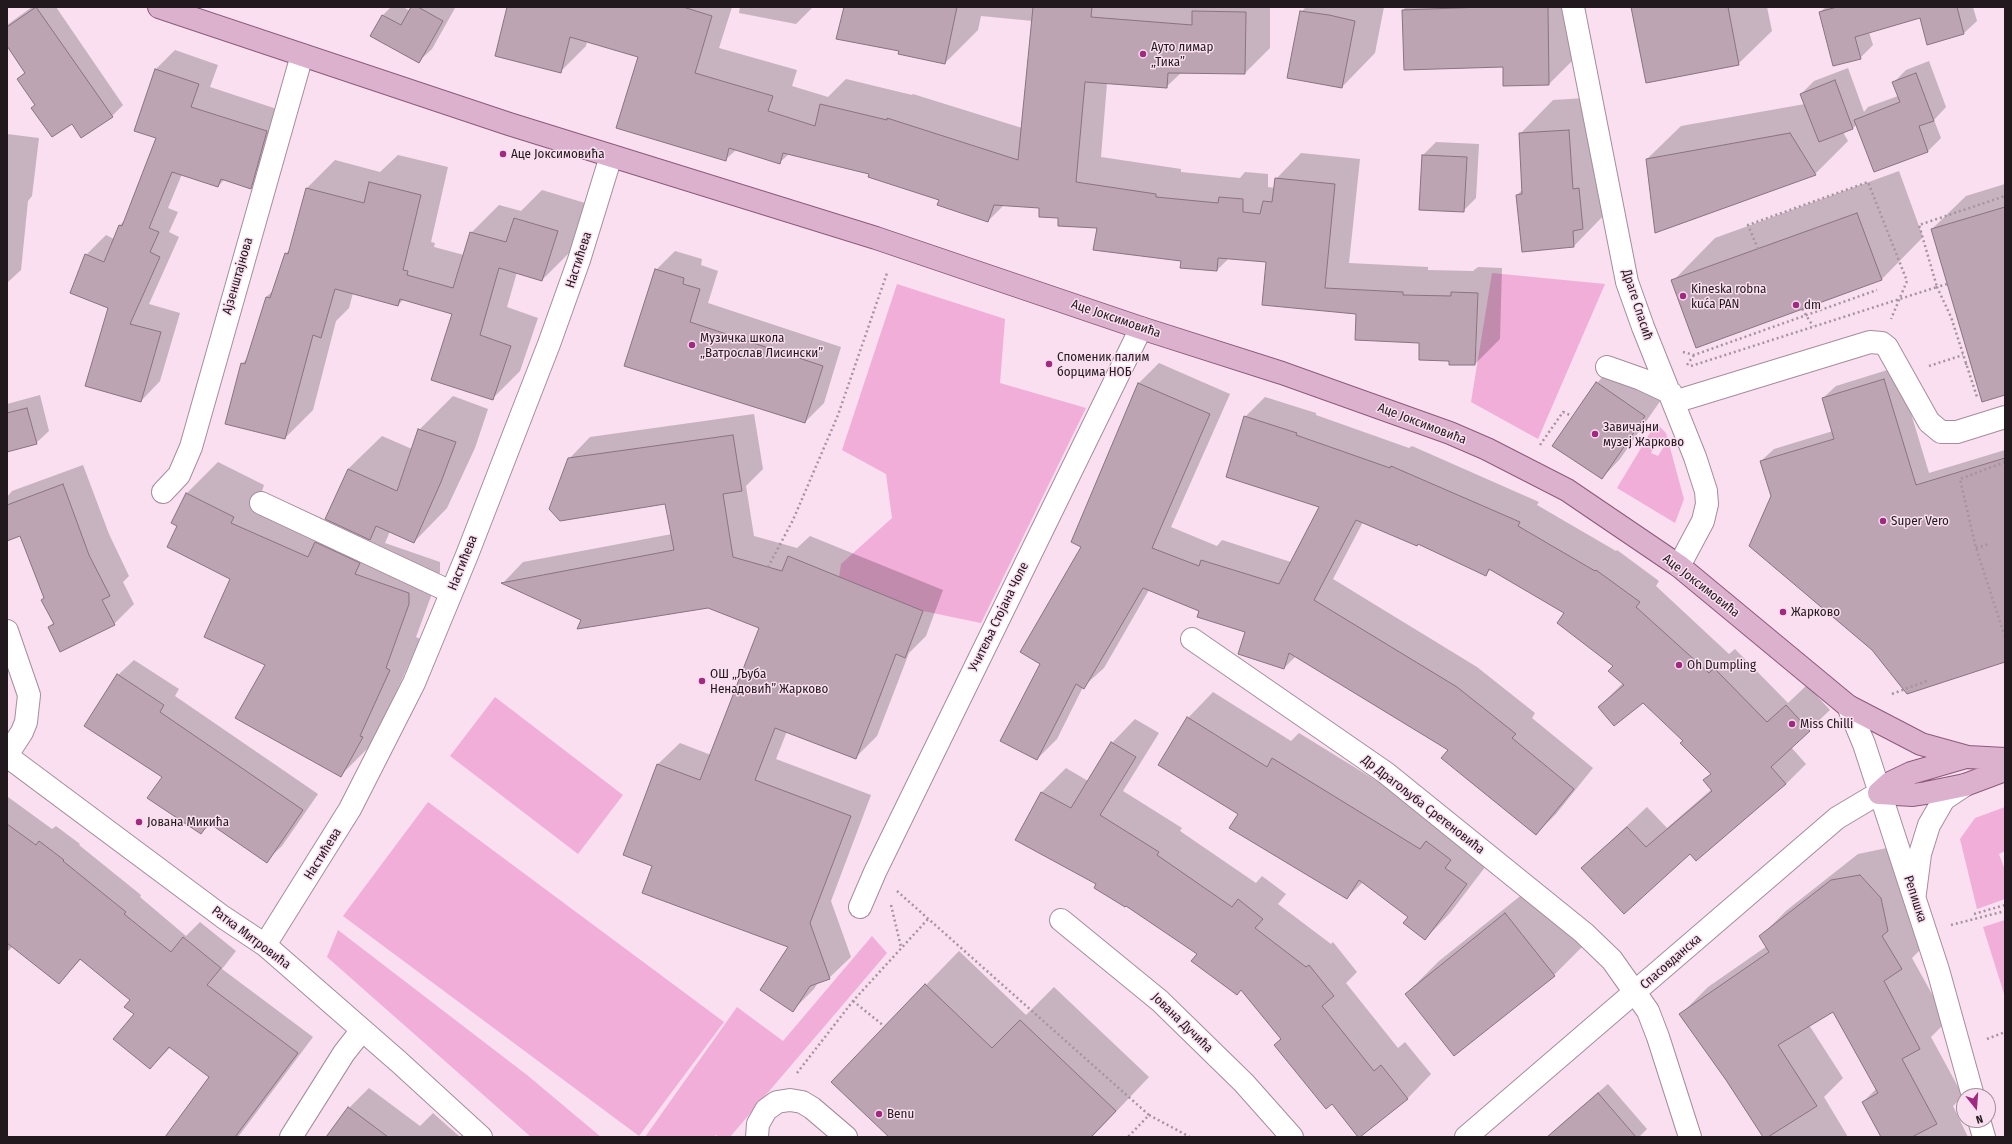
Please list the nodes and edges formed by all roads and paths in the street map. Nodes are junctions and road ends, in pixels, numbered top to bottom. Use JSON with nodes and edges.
{"nodes":[{"id":1,"x":159,"y":7,"type":"edge"},
{"id":2,"x":1574,"y":7,"type":"edge"},
{"id":3,"x":302,"y":55,"type":"junction"},
{"id":4,"x":611,"y":156,"type":"junction"},
{"id":5,"x":2005,"y":196,"type":"edge"},
{"id":6,"x":1758,"y":249,"type":"dead end"},
{"id":7,"x":887,"y":273,"type":"dead end"},
{"id":8,"x":1947,"y":284,"type":"dead end"},
{"id":9,"x":1937,"y":287,"type":"junction"},
{"id":10,"x":1877,"y":290,"type":"dead end"},
{"id":11,"x":1900,"y":298,"type":"junction"},
{"id":12,"x":1802,"y":309,"type":"dead end"},
{"id":13,"x":1806,"y":315,"type":"junction"},
{"id":14,"x":1813,"y":326,"type":"junction"},
{"id":15,"x":1141,"y":328,"type":"junction"},
{"id":16,"x":1882,"y":343,"type":"junction"},
{"id":17,"x":1681,"y":352,"type":"dead end"},
{"id":18,"x":1694,"y":355,"type":"junction"},
{"id":19,"x":1963,"y":355,"type":"junction"},
{"id":20,"x":1970,"y":362,"type":"dead end"},
{"id":21,"x":1965,"y":364,"type":"junction"},
{"id":22,"x":1607,"y":367,"type":"dead end"},
{"id":23,"x":1904,"y":374,"type":"junction"},
{"id":24,"x":1673,"y":398,"type":"junction"},
{"id":25,"x":1980,"y":403,"type":"dead end"},
{"id":26,"x":1572,"y":416,"type":"dead end"},
{"id":27,"x":2005,"y":417,"type":"edge"},
{"id":28,"x":1543,"y":441,"type":"dead end"},
{"id":29,"x":2005,"y":462,"type":"edge"},
{"id":30,"x":163,"y":492,"type":"dead end"},
{"id":31,"x":261,"y":503,"type":"dead end"},
{"id":32,"x":1989,"y":544,"type":"dead end"},
{"id":33,"x":1976,"y":548,"type":"junction"},
{"id":34,"x":1679,"y":566,"type":"junction"},
{"id":35,"x":768,"y":567,"type":"dead end"},
{"id":36,"x":451,"y":592,"type":"junction"},
{"id":37,"x":7,"y":631,"type":"edge"},
{"id":38,"x":2005,"y":637,"type":"edge"},
{"id":39,"x":1192,"y":639,"type":"dead end"},
{"id":40,"x":1930,"y":680,"type":"dead end"},
{"id":41,"x":1892,"y":694,"type":"dead end"},
{"id":42,"x":1848,"y":706,"type":"junction"},
{"id":43,"x":7,"y":756,"type":"edge"},
{"id":44,"x":1968,"y":756,"type":"junction"},
{"id":45,"x":2005,"y":759,"type":"edge"},
{"id":46,"x":2005,"y":770,"type":"edge"},
{"id":47,"x":1965,"y":785,"type":"junction"},
{"id":48,"x":1879,"y":793,"type":"junction"},
{"id":49,"x":880,"y":876,"type":"junction"},
{"id":50,"x":1915,"y":898,"type":"junction"},
{"id":51,"x":2005,"y":905,"type":"edge"},
{"id":52,"x":860,"y":907,"type":"dead end"},
{"id":53,"x":2005,"y":911,"type":"edge"},
{"id":54,"x":1974,"y":914,"type":"dead end"},
{"id":55,"x":928,"y":919,"type":"junction"},
{"id":56,"x":1061,"y":920,"type":"dead end"},
{"id":57,"x":1976,"y":920,"type":"dead end"},
{"id":58,"x":265,"y":945,"type":"junction"},
{"id":59,"x":901,"y":948,"type":"junction"},
{"id":60,"x":1636,"y":992,"type":"junction"},
{"id":61,"x":853,"y":1001,"type":"junction"},
{"id":62,"x":884,"y":1026,"type":"dead end"},
{"id":63,"x":362,"y":1030,"type":"junction"},
{"id":64,"x":803,"y":1066,"type":"dead end"},
{"id":65,"x":1971,"y":1088,"type":"edge"},
{"id":66,"x":1149,"y":1115,"type":"junction"},
{"id":67,"x":291,"y":1137,"type":"edge"},
{"id":68,"x":481,"y":1137,"type":"edge"},
{"id":69,"x":757,"y":1137,"type":"edge"},
{"id":70,"x":846,"y":1137,"type":"edge"},
{"id":71,"x":1128,"y":1137,"type":"edge"},
{"id":72,"x":1190,"y":1137,"type":"edge"},
{"id":73,"x":1292,"y":1137,"type":"edge"},
{"id":74,"x":1466,"y":1137,"type":"edge"},
{"id":75,"x":1690,"y":1137,"type":"edge"}],
"edges":[{"from":1,"to":3,"type":"main road","name":"Аце Јоксимовића"},
{"from":2,"to":24,"type":"street","name":"Драге Спасић"},
{"from":3,"to":4,"type":"main road","name":"Аце Јоксимовића"},
{"from":3,"to":30,"type":"street","name":"Ајзенштајнова"},
{"from":4,"to":15,"type":"main road","name":"Аце Јоксимовића"},
{"from":4,"to":36,"type":"street","name":"Настићева"},
{"from":5,"to":9,"type":"path"},
{"from":6,"to":11,"type":"path"},
{"from":7,"to":35,"type":"path"},
{"from":8,"to":9,"type":"path"},
{"from":9,"to":11,"type":"path"},
{"from":9,"to":19,"type":"path"},
{"from":10,"to":13,"type":"path"},
{"from":11,"to":14,"type":"path"},
{"from":11,"to":16,"type":"path"},
{"from":12,"to":13,"type":"path"},
{"from":13,"to":14,"type":"path"},
{"from":13,"to":18,"type":"path"},
{"from":14,"to":18,"type":"path"},
{"from":15,"to":34,"type":"main road","name":"Аце Јоксимовића"},
{"from":15,"to":49,"type":"street","name":"Учитеља Стојана Чоле"},
{"from":16,"to":23,"type":"street"},
{"from":16,"to":24,"type":"street"},
{"from":17,"to":18,"type":"path"},
{"from":19,"to":21,"type":"path"},
{"from":19,"to":23,"type":"path"},
{"from":20,"to":21,"type":"path"},
{"from":21,"to":25,"type":"path"},
{"from":22,"to":24,"type":"street"},
{"from":23,"to":27,"type":"street"},
{"from":24,"to":34,"type":"street","name":"Драге Спасић"},
{"from":26,"to":28,"type":"path"},
{"from":29,"to":33,"type":"path"},
{"from":31,"to":36,"type":"street"},
{"from":32,"to":33,"type":"path"},
{"from":33,"to":38,"type":"path"},
{"from":34,"to":42,"type":"main road","name":"Аце Јоксимовића"},
{"from":36,"to":58,"type":"street","name":"Настићева"},
{"from":37,"to":43,"type":"street"},
{"from":39,"to":60,"type":"street","name":"Др Драгољуба Сретеновића"},
{"from":40,"to":41,"type":"path"},
{"from":42,"to":44,"type":"main road","name":"Аце Јоксимовића"},
{"from":42,"to":48,"type":"street","name":"Репишка"},
{"from":43,"to":58,"type":"street","name":"Ратка Митровића"},
{"from":44,"to":45,"type":"main road","name":"Аце Јоксимовића"},
{"from":44,"to":48,"type":"main road"},
{"from":46,"to":47,"type":"main road"},
{"from":47,"to":48,"type":"main road"},
{"from":47,"to":50,"type":"street"},
{"from":48,"to":50,"type":"street","name":"Репишка"},
{"from":48,"to":60,"type":"street","name":"Спасовданска"},
{"from":49,"to":52,"type":"street","name":"Учитеља Стојана Чоле"},
{"from":49,"to":55,"type":"path"},
{"from":49,"to":59,"type":"path"},
{"from":50,"to":65,"type":"street","name":"Репишка"},
{"from":51,"to":54,"type":"path"},
{"from":53,"to":57,"type":"path"},
{"from":55,"to":59,"type":"path"},
{"from":55,"to":66,"type":"path"},
{"from":56,"to":73,"type":"street","name":"Јована Дучића"},
{"from":58,"to":63,"type":"street","name":"Ратка Митровића"},
{"from":59,"to":61,"type":"path"},
{"from":60,"to":74,"type":"street","name":"Спасовданска"},
{"from":60,"to":75,"type":"street","name":"Др Драгољуба Сретеновића"},
{"from":61,"to":62,"type":"path"},
{"from":61,"to":64,"type":"path"},
{"from":63,"to":67,"type":"street"},
{"from":63,"to":68,"type":"street","name":"Ратка Митровића"},
{"from":66,"to":71,"type":"path"},
{"from":66,"to":72,"type":"path"},
{"from":69,"to":70,"type":"street"}]}
